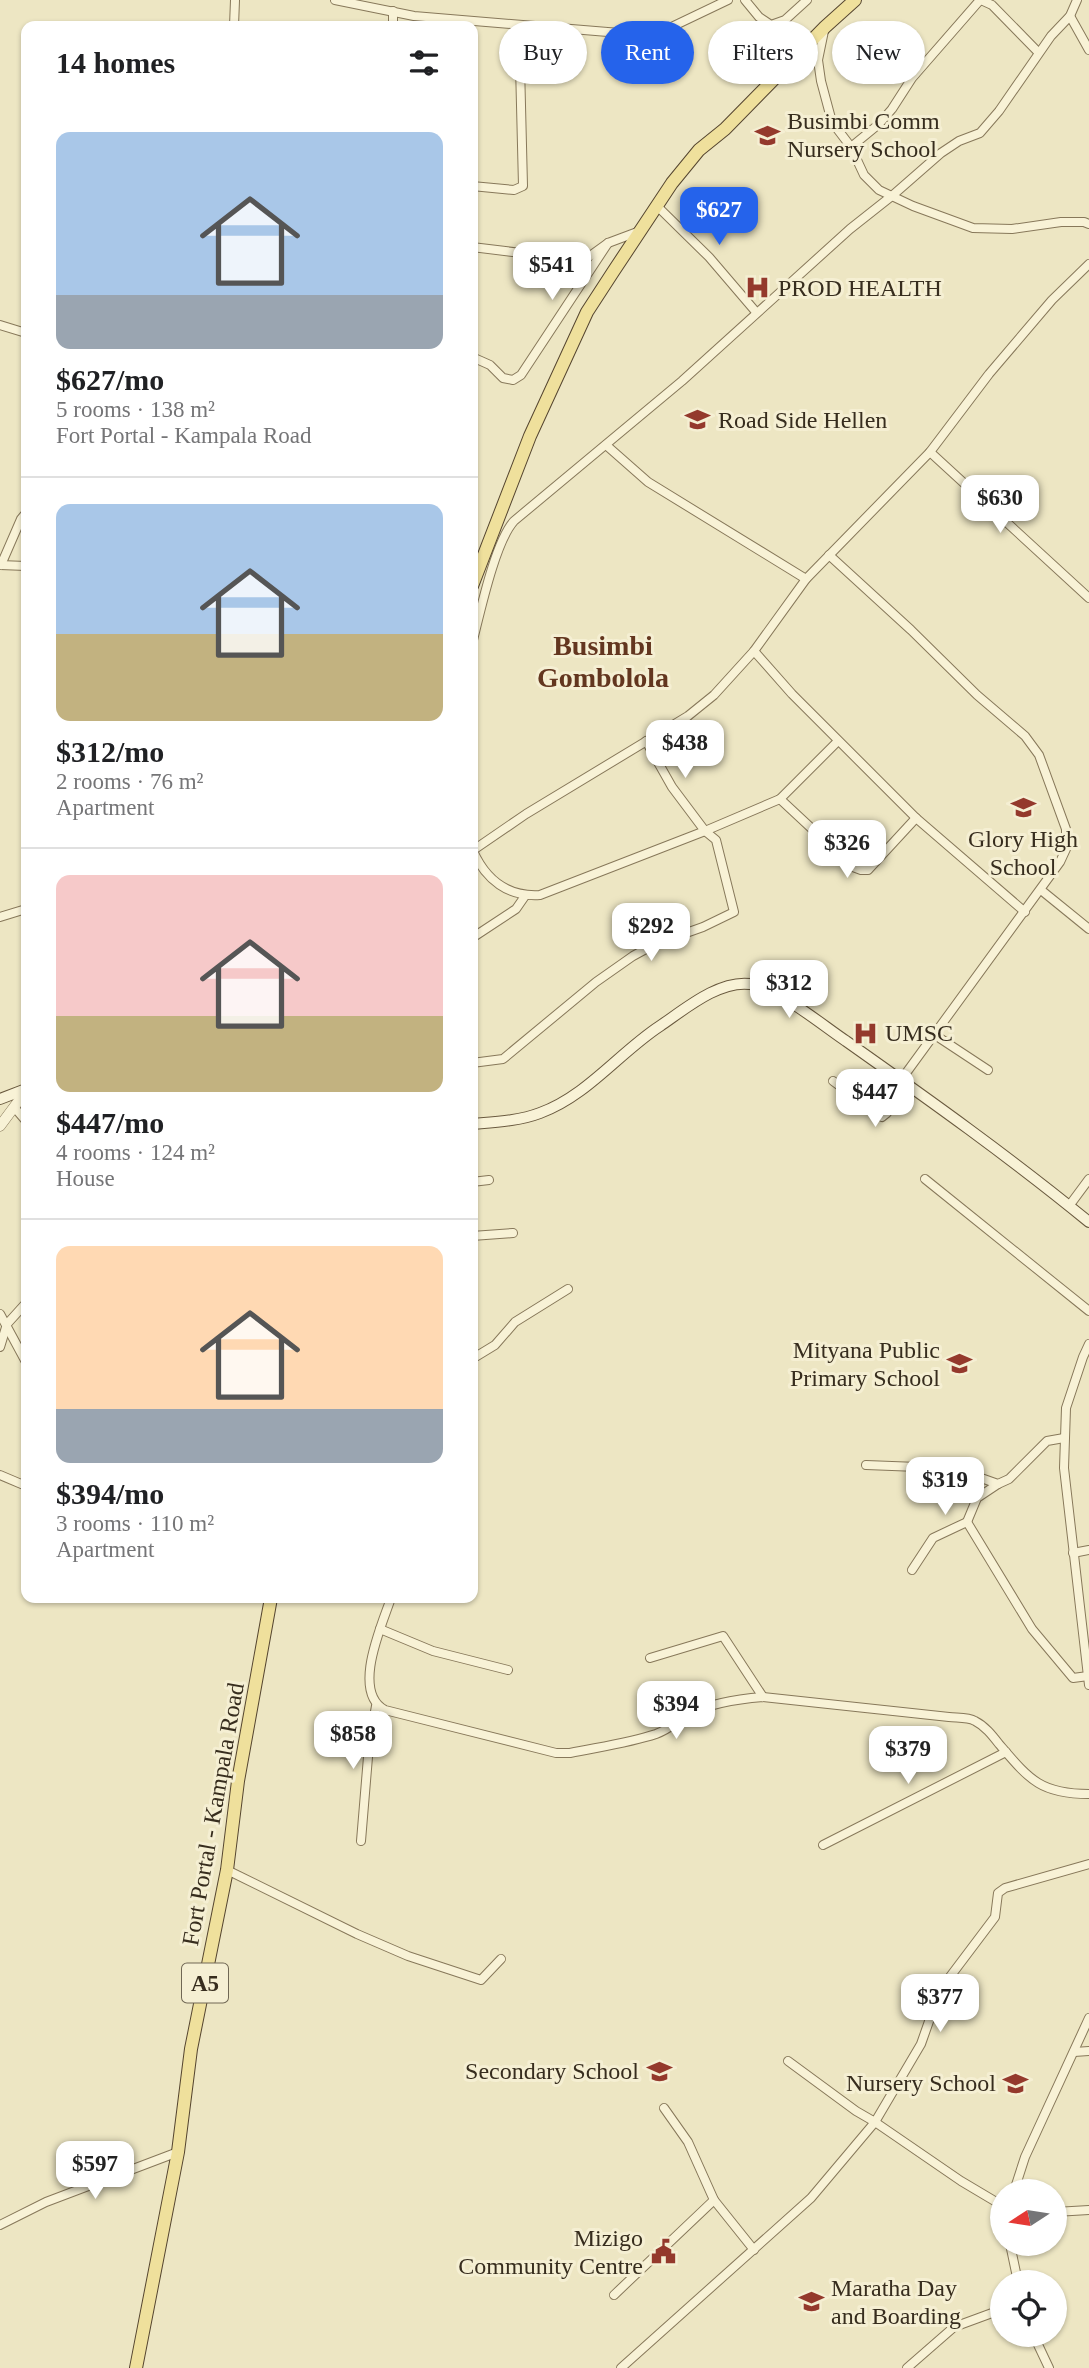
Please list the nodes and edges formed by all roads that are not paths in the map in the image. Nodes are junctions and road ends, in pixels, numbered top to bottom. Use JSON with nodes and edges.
{"nodes":[{"id":1,"x":235,"y":0,"type":"edge"},
{"id":2,"x":335,"y":0,"type":"edge"},
{"id":3,"x":728,"y":0,"type":"edge"},
{"id":4,"x":745,"y":0,"type":"edge"},
{"id":5,"x":807,"y":0,"type":"edge"},
{"id":6,"x":980,"y":0,"type":"edge"},
{"id":7,"x":1077,"y":0,"type":"edge"},
{"id":8,"x":850,"y":1,"type":"edge"},
{"id":9,"x":393,"y":11,"type":"junction"},
{"id":10,"x":1070,"y":16,"type":"junction"},
{"id":11,"x":234,"y":21,"type":"edge"},
{"id":12,"x":393,"y":21,"type":"edge"},
{"id":13,"x":472,"y":21,"type":"edge"},
{"id":14,"x":478,"y":21,"type":"edge"},
{"id":15,"x":499,"y":23,"type":"edge"},
{"id":16,"x":825,"y":27,"type":"junction"},
{"id":17,"x":587,"y":30,"type":"edge"},
{"id":18,"x":1089,"y":50,"type":"edge"},
{"id":19,"x":1038,"y":52,"type":"junction"},
{"id":20,"x":520,"y":84,"type":"edge"},
{"id":21,"x":851,"y":147,"type":"junction"},
{"id":22,"x":478,"y":187,"type":"edge"},
{"id":23,"x":893,"y":195,"type":"junction"},
{"id":24,"x":657,"y":206,"type":"junction"},
{"id":25,"x":1089,"y":224,"type":"edge"},
{"id":26,"x":640,"y":231,"type":"junction"},
{"id":27,"x":608,"y":243,"type":"junction"},
{"id":28,"x":478,"y":248,"type":"edge"},
{"id":29,"x":1089,"y":264,"type":"edge"},
{"id":30,"x":756,"y":312,"type":"junction"},
{"id":31,"x":0,"y":325,"type":"edge"},
{"id":32,"x":21,"y":331,"type":"edge"},
{"id":33,"x":478,"y":360,"type":"edge"},
{"id":34,"x":606,"y":445,"type":"junction"},
{"id":35,"x":930,"y":452,"type":"junction"},
{"id":36,"x":21,"y":519,"type":"edge"},
{"id":37,"x":829,"y":555,"type":"junction"},
{"id":38,"x":1,"y":565,"type":"edge"},
{"id":39,"x":21,"y":566,"type":"edge"},
{"id":40,"x":478,"y":570,"type":"edge"},
{"id":41,"x":806,"y":579,"type":"junction"},
{"id":42,"x":1089,"y":598,"type":"edge"},
{"id":43,"x":478,"y":624,"type":"edge"},
{"id":44,"x":754,"y":650,"type":"junction"},
{"id":45,"x":646,"y":741,"type":"junction"},
{"id":46,"x":838,"y":741,"type":"junction"},
{"id":47,"x":780,"y":799,"type":"junction"},
{"id":48,"x":916,"y":818,"type":"junction"},
{"id":49,"x":705,"y":831,"type":"junction"},
{"id":50,"x":478,"y":848,"type":"edge"},
{"id":51,"x":478,"y":862,"type":"edge"},
{"id":52,"x":1041,"y":890,"type":"junction"},
{"id":53,"x":525,"y":896,"type":"junction"},
{"id":54,"x":21,"y":911,"type":"edge"},
{"id":55,"x":1025,"y":912,"type":"junction"},
{"id":56,"x":0,"y":917,"type":"edge"},
{"id":57,"x":1089,"y":929,"type":"edge"},
{"id":58,"x":478,"y":934,"type":"edge"},
{"id":59,"x":935,"y":1035,"type":"junction"},
{"id":60,"x":478,"y":1062,"type":"edge"},
{"id":61,"x":988,"y":1070,"type":"dead end"},
{"id":62,"x":833,"y":1081,"type":"dead end"},
{"id":63,"x":904,"y":1082,"type":"junction"},
{"id":64,"x":21,"y":1092,"type":"edge"},
{"id":65,"x":21,"y":1097,"type":"edge"},
{"id":66,"x":0,"y":1100,"type":"edge"},
{"id":67,"x":14,"y":1107,"type":"junction"},
{"id":68,"x":21,"y":1115,"type":"edge"},
{"id":69,"x":478,"y":1124,"type":"edge"},
{"id":70,"x":0,"y":1126,"type":"edge"},
{"id":71,"x":925,"y":1179,"type":"dead end"},
{"id":72,"x":1089,"y":1179,"type":"edge"},
{"id":73,"x":489,"y":1180,"type":"dead end"},
{"id":74,"x":478,"y":1181,"type":"edge"},
{"id":75,"x":1069,"y":1206,"type":"junction"},
{"id":76,"x":1089,"y":1222,"type":"edge"},
{"id":77,"x":513,"y":1233,"type":"dead end"},
{"id":78,"x":478,"y":1236,"type":"edge"},
{"id":79,"x":568,"y":1289,"type":"dead end"},
{"id":80,"x":21,"y":1308,"type":"edge"},
{"id":81,"x":1089,"y":1311,"type":"edge"},
{"id":82,"x":0,"y":1314,"type":"edge"},
{"id":83,"x":6,"y":1324,"type":"junction"},
{"id":84,"x":1089,"y":1344,"type":"edge"},
{"id":85,"x":0,"y":1347,"type":"edge"},
{"id":86,"x":21,"y":1352,"type":"edge"},
{"id":87,"x":478,"y":1355,"type":"edge"},
{"id":88,"x":1064,"y":1438,"type":"junction"},
{"id":89,"x":866,"y":1465,"type":"dead end"},
{"id":90,"x":0,"y":1475,"type":"edge"},
{"id":91,"x":21,"y":1484,"type":"edge"},
{"id":92,"x":998,"y":1484,"type":"junction"},
{"id":93,"x":967,"y":1522,"type":"junction"},
{"id":94,"x":1089,"y":1550,"type":"edge"},
{"id":95,"x":1073,"y":1553,"type":"junction"},
{"id":96,"x":912,"y":1570,"type":"dead end"},
{"id":97,"x":270,"y":1603,"type":"edge"},
{"id":98,"x":389,"y":1603,"type":"edge"},
{"id":99,"x":380,"y":1629,"type":"junction"},
{"id":100,"x":650,"y":1658,"type":"dead end"},
{"id":101,"x":508,"y":1670,"type":"dead end"},
{"id":102,"x":1088,"y":1680,"type":"edge"},
{"id":103,"x":763,"y":1698,"type":"junction"},
{"id":104,"x":376,"y":1706,"type":"junction"},
{"id":105,"x":1006,"y":1752,"type":"junction"},
{"id":106,"x":1089,"y":1794,"type":"edge"},
{"id":107,"x":361,"y":1841,"type":"dead end"},
{"id":108,"x":823,"y":1845,"type":"dead end"},
{"id":109,"x":1089,"y":1864,"type":"edge"},
{"id":110,"x":227,"y":1870,"type":"junction"},
{"id":111,"x":501,"y":1959,"type":"dead end"},
{"id":112,"x":1089,"y":2019,"type":"edge"},
{"id":113,"x":1073,"y":2052,"type":"junction"},
{"id":114,"x":1089,"y":2052,"type":"edge"},
{"id":115,"x":788,"y":2061,"type":"dead end"},
{"id":116,"x":664,"y":2108,"type":"dead end"},
{"id":117,"x":875,"y":2122,"type":"junction"},
{"id":118,"x":178,"y":2152,"type":"junction"},
{"id":119,"x":1018,"y":2179,"type":"edge"},
{"id":120,"x":990,"y":2198,"type":"edge"},
{"id":121,"x":714,"y":2200,"type":"junction"},
{"id":122,"x":1089,"y":2210,"type":"edge"},
{"id":123,"x":1068,"y":2211,"type":"edge"},
{"id":124,"x":0,"y":2225,"type":"edge"},
{"id":125,"x":754,"y":2250,"type":"junction"},
{"id":126,"x":614,"y":2295,"type":"dead end"},
{"id":127,"x":990,"y":2314,"type":"edge"},
{"id":128,"x":1038,"y":2347,"type":"edge"},
{"id":129,"x":136,"y":2368,"type":"edge"},
{"id":130,"x":621,"y":2368,"type":"edge"},
{"id":131,"x":907,"y":2368,"type":"edge"},
{"id":132,"x":1049,"y":2368,"type":"edge"}],
"edges":[{"from":1,"to":11,"type":"street"},
{"from":2,"to":9,"type":"street"},
{"from":3,"to":17,"type":"street"},
{"from":4,"to":5,"type":"street"},
{"from":6,"to":19,"type":"street"},
{"from":6,"to":21,"type":"street"},
{"from":7,"to":10,"type":"street"},
{"from":8,"to":16,"type":"main road"},
{"from":9,"to":12,"type":"street"},
{"from":9,"to":13,"type":"street"},
{"from":10,"to":18,"type":"street"},
{"from":10,"to":19,"type":"street"},
{"from":14,"to":15,"type":"street"},
{"from":16,"to":21,"type":"street"},
{"from":16,"to":24,"type":"main road"},
{"from":19,"to":23,"type":"street"},
{"from":20,"to":22,"type":"street"},
{"from":21,"to":23,"type":"street"},
{"from":23,"to":25,"type":"street"},
{"from":23,"to":30,"type":"street"},
{"from":24,"to":26,"type":"main road"},
{"from":24,"to":30,"type":"street"},
{"from":26,"to":27,"type":"street"},
{"from":26,"to":40,"type":"main road"},
{"from":27,"to":28,"type":"street"},
{"from":27,"to":33,"type":"street"},
{"from":29,"to":35,"type":"street"},
{"from":30,"to":34,"type":"street"},
{"from":31,"to":32,"type":"street"},
{"from":34,"to":41,"type":"street"},
{"from":34,"to":43,"type":"street"},
{"from":35,"to":37,"type":"street"},
{"from":35,"to":42,"type":"street"},
{"from":36,"to":38,"type":"street"},
{"from":37,"to":41,"type":"street"},
{"from":37,"to":52,"type":"street"},
{"from":38,"to":39,"type":"street"},
{"from":41,"to":44,"type":"street"},
{"from":44,"to":45,"type":"street"},
{"from":44,"to":46,"type":"street"},
{"from":45,"to":49,"type":"street"},
{"from":45,"to":50,"type":"street"},
{"from":46,"to":47,"type":"street"},
{"from":46,"to":48,"type":"street"},
{"from":47,"to":48,"type":"street"},
{"from":47,"to":49,"type":"street"},
{"from":48,"to":55,"type":"street"},
{"from":49,"to":53,"type":"street"},
{"from":49,"to":60,"type":"street"},
{"from":51,"to":53,"type":"street"},
{"from":52,"to":55,"type":"street"},
{"from":52,"to":57,"type":"street"},
{"from":53,"to":58,"type":"street"},
{"from":54,"to":56,"type":"street"},
{"from":55,"to":59,"type":"street"},
{"from":59,"to":61,"type":"street"},
{"from":59,"to":63,"type":"street"},
{"from":62,"to":63,"type":"street"},
{"from":63,"to":69,"type":"main road"},
{"from":63,"to":75,"type":"main road"},
{"from":64,"to":66,"type":"main road"},
{"from":65,"to":67,"type":"street"},
{"from":67,"to":68,"type":"street"},
{"from":67,"to":70,"type":"street"},
{"from":71,"to":81,"type":"street"},
{"from":72,"to":75,"type":"street"},
{"from":73,"to":74,"type":"street"},
{"from":75,"to":76,"type":"main road"},
{"from":77,"to":78,"type":"street"},
{"from":79,"to":87,"type":"street"},
{"from":80,"to":83,"type":"street"},
{"from":82,"to":83,"type":"street"},
{"from":83,"to":85,"type":"street"},
{"from":83,"to":86,"type":"street"},
{"from":84,"to":88,"type":"street"},
{"from":88,"to":92,"type":"street"},
{"from":88,"to":95,"type":"street"},
{"from":89,"to":92,"type":"street"},
{"from":90,"to":91,"type":"street"},
{"from":92,"to":93,"type":"street"},
{"from":93,"to":96,"type":"street"},
{"from":93,"to":102,"type":"street"},
{"from":94,"to":95,"type":"street"},
{"from":95,"to":102,"type":"street"},
{"from":97,"to":110,"type":"main road","name":"Fort Portal - Kampala Road","number":"A5"},
{"from":98,"to":99,"type":"street"},
{"from":99,"to":101,"type":"street"},
{"from":99,"to":104,"type":"street"},
{"from":100,"to":103,"type":"street"},
{"from":103,"to":104,"type":"street"},
{"from":103,"to":105,"type":"street"},
{"from":104,"to":107,"type":"street"},
{"from":105,"to":106,"type":"street"},
{"from":105,"to":108,"type":"street"},
{"from":109,"to":117,"type":"street"},
{"from":110,"to":111,"type":"street"},
{"from":110,"to":118,"type":"main road","name":"Fort Portal - Kampala Road","number":"A5"},
{"from":112,"to":113,"type":"street"},
{"from":113,"to":114,"type":"street"},
{"from":113,"to":119,"type":"street"},
{"from":115,"to":117,"type":"street"},
{"from":116,"to":121,"type":"street"},
{"from":117,"to":120,"type":"street"},
{"from":117,"to":125,"type":"street"},
{"from":118,"to":124,"type":"street"},
{"from":118,"to":129,"type":"main road","name":"Fort Portal - Kampala Road","number":"A5"},
{"from":121,"to":125,"type":"street"},
{"from":121,"to":126,"type":"street"},
{"from":122,"to":123,"type":"street"},
{"from":125,"to":130,"type":"street"},
{"from":127,"to":131,"type":"street"},
{"from":128,"to":132,"type":"street"}]}
